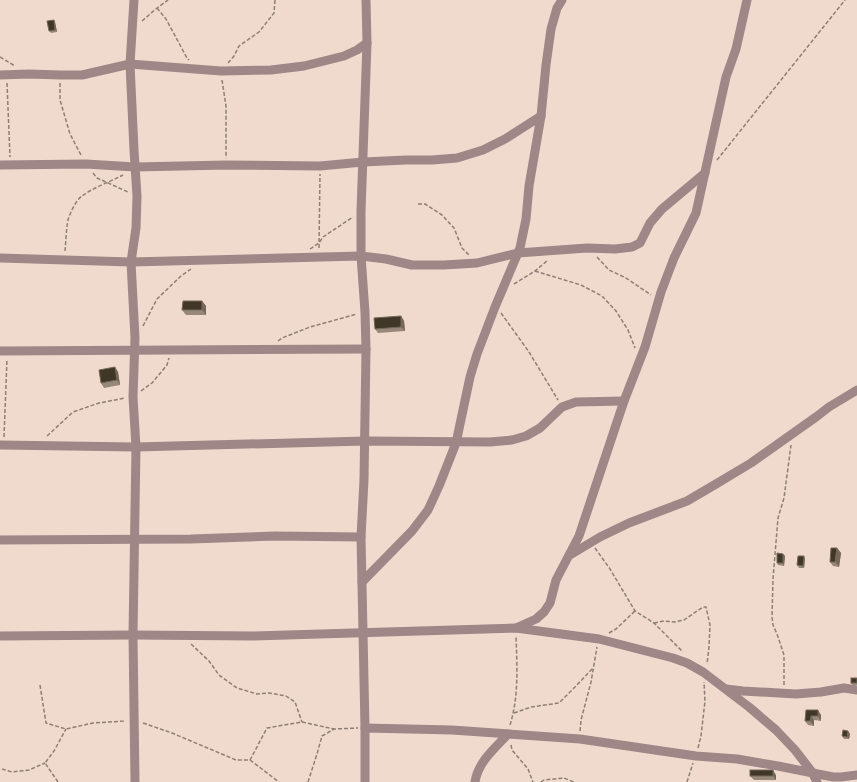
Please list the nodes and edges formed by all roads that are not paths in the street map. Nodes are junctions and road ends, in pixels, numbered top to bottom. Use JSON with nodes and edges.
{"nodes":[{"id":1,"x":134,"y":0,"type":"edge"},
{"id":2,"x":366,"y":0,"type":"edge"},
{"id":3,"x":562,"y":0,"type":"edge"},
{"id":4,"x":747,"y":0,"type":"edge"},
{"id":5,"x":367,"y":43,"type":"junction"},
{"id":6,"x":130,"y":64,"type":"junction"},
{"id":7,"x":3,"y":75,"type":"edge"},
{"id":8,"x":542,"y":116,"type":"junction"},
{"id":9,"x":363,"y":162,"type":"junction"},
{"id":10,"x":0,"y":165,"type":"edge"},
{"id":11,"x":135,"y":167,"type":"junction"},
{"id":12,"x":706,"y":174,"type":"junction"},
{"id":13,"x":518,"y":253,"type":"junction"},
{"id":14,"x":361,"y":256,"type":"junction"},
{"id":15,"x":0,"y":258,"type":"edge"},
{"id":16,"x":132,"y":262,"type":"junction"},
{"id":17,"x":366,"y":349,"type":"junction"},
{"id":18,"x":134,"y":350,"type":"junction"},
{"id":19,"x":4,"y":351,"type":"edge"},
{"id":20,"x":857,"y":390,"type":"edge"},
{"id":21,"x":624,"y":401,"type":"junction"},
{"id":22,"x":365,"y":441,"type":"junction"},
{"id":23,"x":456,"y":443,"type":"junction"},
{"id":24,"x":2,"y":445,"type":"edge"},
{"id":25,"x":136,"y":447,"type":"junction"},
{"id":26,"x":361,"y":537,"type":"junction"},
{"id":27,"x":0,"y":540,"type":"edge"},
{"id":28,"x":135,"y":540,"type":"junction"},
{"id":29,"x":569,"y":555,"type":"junction"},
{"id":30,"x":362,"y":582,"type":"junction"},
{"id":31,"x":516,"y":628,"type":"junction"},
{"id":32,"x":363,"y":632,"type":"junction"},
{"id":33,"x":133,"y":635,"type":"junction"},
{"id":34,"x":0,"y":636,"type":"edge"},
{"id":35,"x":725,"y":689,"type":"junction"},
{"id":36,"x":857,"y":690,"type":"edge"},
{"id":37,"x":365,"y":728,"type":"junction"},
{"id":38,"x":508,"y":734,"type":"junction"},
{"id":39,"x":812,"y":772,"type":"junction"},
{"id":40,"x":857,"y":775,"type":"edge"},
{"id":41,"x":135,"y":782,"type":"edge"},
{"id":42,"x":365,"y":782,"type":"edge"},
{"id":43,"x":475,"y":782,"type":"edge"},
{"id":44,"x":817,"y":782,"type":"edge"}],
"edges":[{"from":1,"to":6,"type":"street"},
{"from":2,"to":5,"type":"street"},
{"from":3,"to":8,"type":"street"},
{"from":4,"to":12,"type":"street"},
{"from":5,"to":6,"type":"street"},
{"from":5,"to":9,"type":"street"},
{"from":6,"to":7,"type":"street"},
{"from":6,"to":11,"type":"street"},
{"from":8,"to":9,"type":"street"},
{"from":8,"to":13,"type":"street"},
{"from":9,"to":11,"type":"street"},
{"from":9,"to":14,"type":"street"},
{"from":10,"to":11,"type":"street"},
{"from":11,"to":16,"type":"street"},
{"from":12,"to":13,"type":"street"},
{"from":12,"to":21,"type":"street"},
{"from":13,"to":14,"type":"street"},
{"from":13,"to":23,"type":"street"},
{"from":14,"to":16,"type":"street"},
{"from":14,"to":17,"type":"street"},
{"from":15,"to":16,"type":"street"},
{"from":16,"to":18,"type":"street"},
{"from":17,"to":18,"type":"street"},
{"from":17,"to":22,"type":"street"},
{"from":18,"to":19,"type":"street"},
{"from":18,"to":25,"type":"street"},
{"from":20,"to":29,"type":"street"},
{"from":21,"to":23,"type":"street"},
{"from":21,"to":29,"type":"street"},
{"from":22,"to":23,"type":"street"},
{"from":22,"to":25,"type":"street"},
{"from":22,"to":26,"type":"street"},
{"from":23,"to":30,"type":"street"},
{"from":24,"to":25,"type":"street"},
{"from":25,"to":28,"type":"street"},
{"from":26,"to":28,"type":"street"},
{"from":26,"to":30,"type":"street"},
{"from":27,"to":28,"type":"street"},
{"from":28,"to":33,"type":"street"},
{"from":29,"to":31,"type":"street"},
{"from":30,"to":32,"type":"street"},
{"from":31,"to":32,"type":"street"},
{"from":31,"to":35,"type":"street"},
{"from":32,"to":33,"type":"street"},
{"from":32,"to":37,"type":"street"},
{"from":33,"to":34,"type":"street"},
{"from":33,"to":41,"type":"street"},
{"from":35,"to":36,"type":"street"},
{"from":35,"to":39,"type":"street"},
{"from":37,"to":38,"type":"street"},
{"from":37,"to":42,"type":"street"},
{"from":38,"to":39,"type":"street"},
{"from":38,"to":43,"type":"street"},
{"from":39,"to":40,"type":"street"},
{"from":39,"to":44,"type":"street"}]}
